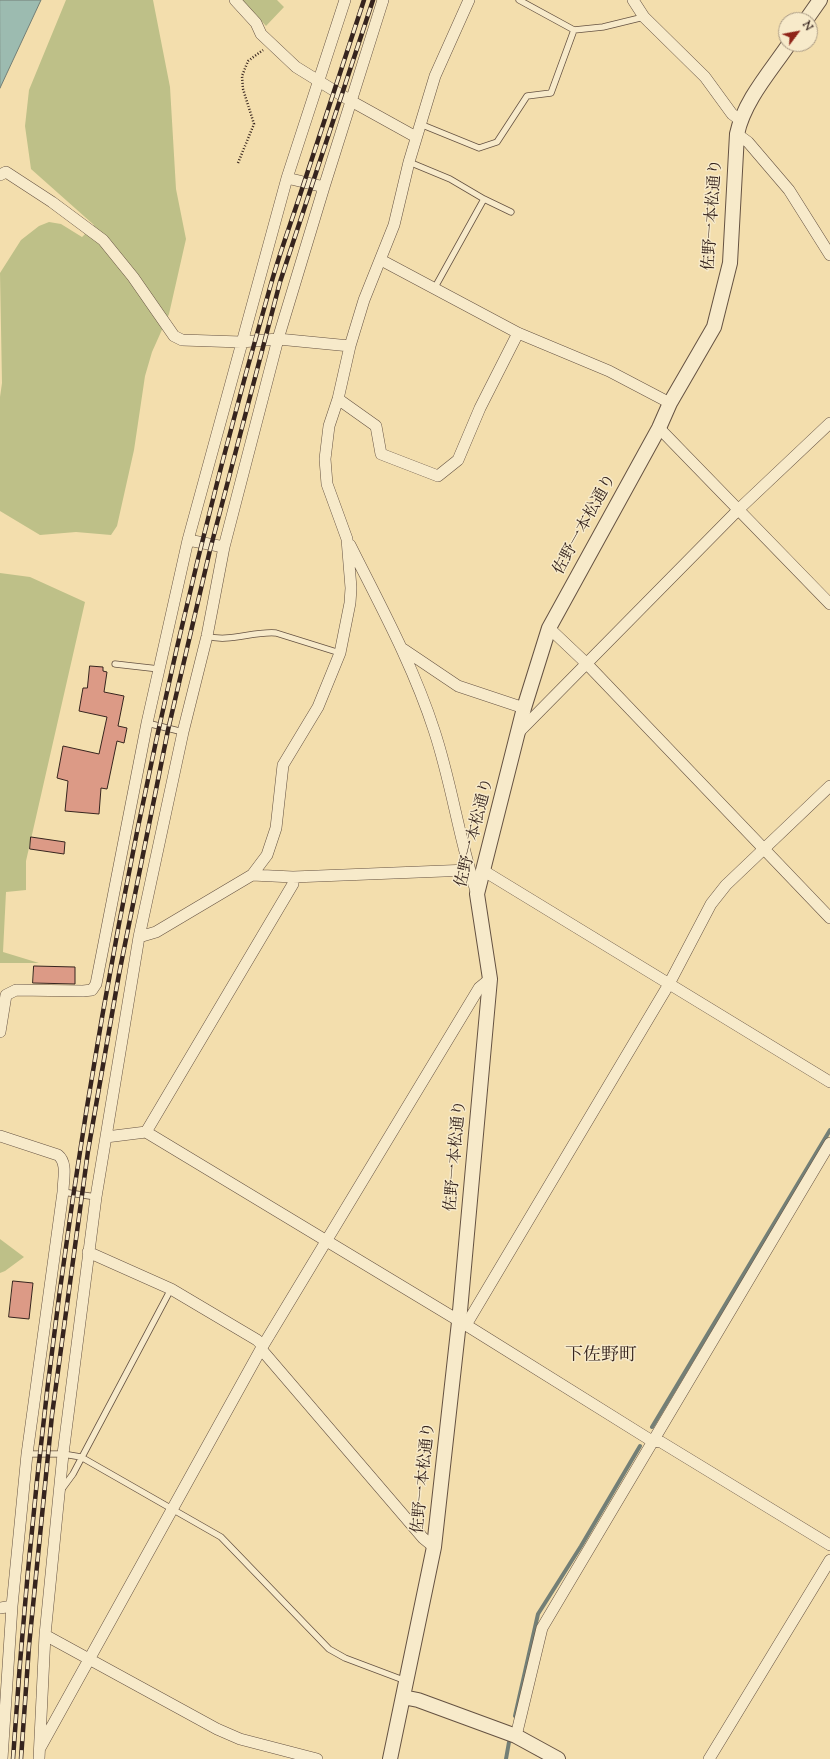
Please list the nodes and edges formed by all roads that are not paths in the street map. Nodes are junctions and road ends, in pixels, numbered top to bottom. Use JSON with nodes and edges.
{"nodes":[{"id":1,"x":235,"y":0,"type":"edge"},
{"id":2,"x":345,"y":0,"type":"edge"},
{"id":3,"x":384,"y":0,"type":"edge"},
{"id":4,"x":469,"y":0,"type":"edge"},
{"id":5,"x":519,"y":0,"type":"edge"},
{"id":6,"x":633,"y":0,"type":"edge"},
{"id":7,"x":820,"y":0,"type":"edge"},
{"id":8,"x":812,"y":12,"type":"edge"},
{"id":9,"x":644,"y":17,"type":"junction"},
{"id":10,"x":574,"y":30,"type":"junction"},
{"id":11,"x":783,"y":52,"type":"edge"},
{"id":12,"x":319,"y":82,"type":"junction"},
{"id":13,"x":351,"y":101,"type":"junction"},
{"id":14,"x":740,"y":120,"type":"junction"},
{"id":15,"x":420,"y":124,"type":"junction"},
{"id":16,"x":737,"y":134,"type":"junction"},
{"id":17,"x":416,"y":137,"type":"junction"},
{"id":18,"x":409,"y":162,"type":"junction"},
{"id":19,"x":0,"y":175,"type":"edge"},
{"id":20,"x":287,"y":178,"type":"junction"},
{"id":21,"x":324,"y":187,"type":"junction"},
{"id":22,"x":484,"y":199,"type":"junction"},
{"id":23,"x":511,"y":212,"type":"dead end"},
{"id":24,"x":830,"y":255,"type":"edge"},
{"id":25,"x":381,"y":260,"type":"junction"},
{"id":26,"x":434,"y":289,"type":"junction"},
{"id":27,"x":518,"y":333,"type":"junction"},
{"id":28,"x":278,"y":339,"type":"junction"},
{"id":29,"x":241,"y":342,"type":"junction"},
{"id":30,"x":350,"y":346,"type":"junction"},
{"id":31,"x":338,"y":399,"type":"junction"},
{"id":32,"x":670,"y":403,"type":"junction"},
{"id":33,"x":830,"y":423,"type":"edge"},
{"id":34,"x":659,"y":428,"type":"junction"},
{"id":35,"x":739,"y":509,"type":"junction"},
{"id":36,"x":346,"y":539,"type":"junction"},
{"id":37,"x":188,"y":540,"type":"junction"},
{"id":38,"x":224,"y":547,"type":"junction"},
{"id":39,"x":830,"y":604,"type":"edge"},
{"id":40,"x":549,"y":628,"type":"junction"},
{"id":41,"x":207,"y":636,"type":"junction"},
{"id":42,"x":402,"y":648,"type":"junction"},
{"id":43,"x":340,"y":653,"type":"junction"},
{"id":44,"x":586,"y":663,"type":"junction"},
{"id":45,"x":115,"y":664,"type":"dead end"},
{"id":46,"x":159,"y":669,"type":"junction"},
{"id":47,"x":524,"y":708,"type":"junction"},
{"id":48,"x":146,"y":723,"type":"junction"},
{"id":49,"x":183,"y":732,"type":"junction"},
{"id":50,"x":518,"y":732,"type":"junction"},
{"id":51,"x":830,"y":786,"type":"edge"},
{"id":52,"x":764,"y":850,"type":"junction"},
{"id":53,"x":469,"y":870,"type":"junction"},
{"id":54,"x":484,"y":871,"type":"junction"},
{"id":55,"x":252,"y":875,"type":"junction"},
{"id":56,"x":294,"y":877,"type":"junction"},
{"id":57,"x":477,"y":894,"type":"junction"},
{"id":58,"x":830,"y":918,"type":"edge"},
{"id":59,"x":139,"y":937,"type":"junction"},
{"id":60,"x":490,"y":979,"type":"junction"},
{"id":61,"x":669,"y":984,"type":"junction"},
{"id":62,"x":0,"y":1032,"type":"edge"},
{"id":63,"x":830,"y":1082,"type":"edge"},
{"id":64,"x":146,"y":1132,"type":"junction"},
{"id":65,"x":0,"y":1136,"type":"edge"},
{"id":66,"x":106,"y":1137,"type":"junction"},
{"id":67,"x":830,"y":1143,"type":"edge"},
{"id":68,"x":63,"y":1192,"type":"junction"},
{"id":69,"x":96,"y":1197,"type":"junction"},
{"id":70,"x":326,"y":1240,"type":"junction"},
{"id":71,"x":88,"y":1252,"type":"junction"},
{"id":72,"x":170,"y":1289,"type":"junction"},
{"id":73,"x":462,"y":1323,"type":"junction"},
{"id":74,"x":262,"y":1347,"type":"junction"},
{"id":75,"x":652,"y":1441,"type":"junction"},
{"id":76,"x":27,"y":1454,"type":"junction"},
{"id":77,"x":63,"y":1454,"type":"junction"},
{"id":78,"x":81,"y":1456,"type":"junction"},
{"id":79,"x":60,"y":1492,"type":"junction"},
{"id":80,"x":172,"y":1509,"type":"junction"},
{"id":81,"x":830,"y":1545,"type":"edge"},
{"id":82,"x":434,"y":1547,"type":"junction"},
{"id":83,"x":830,"y":1560,"type":"edge"},
{"id":84,"x":12,"y":1606,"type":"junction"},
{"id":85,"x":0,"y":1608,"type":"edge"},
{"id":86,"x":45,"y":1635,"type":"junction"},
{"id":87,"x":90,"y":1659,"type":"junction"},
{"id":88,"x":406,"y":1681,"type":"junction"},
{"id":89,"x":403,"y":1697,"type":"junction"},
{"id":90,"x":516,"y":1736,"type":"junction"},
{"id":91,"x":37,"y":1756,"type":"edge"},
{"id":92,"x":2,"y":1759,"type":"edge"},
{"id":93,"x":317,"y":1759,"type":"edge"},
{"id":94,"x":390,"y":1759,"type":"edge"},
{"id":95,"x":558,"y":1759,"type":"edge"},
{"id":96,"x":709,"y":1759,"type":"edge"}],
"edges":[{"from":1,"to":12,"type":"street"},
{"from":2,"to":12,"type":"street"},
{"from":3,"to":13,"type":"street"},
{"from":4,"to":15,"type":"street"},
{"from":5,"to":10,"type":"lane"},
{"from":6,"to":9,"type":"street"},
{"from":7,"to":8,"type":"street"},
{"from":9,"to":10,"type":"lane"},
{"from":9,"to":14,"type":"street"},
{"from":10,"to":15,"type":"lane"},
{"from":11,"to":14,"type":"street","name":"佐野一本松通り"},
{"from":12,"to":13,"type":"street"},
{"from":12,"to":20,"type":"street"},
{"from":13,"to":17,"type":"street"},
{"from":13,"to":21,"type":"street"},
{"from":14,"to":16,"type":"street","name":"佐野一本松通り"},
{"from":15,"to":17,"type":"street"},
{"from":16,"to":24,"type":"street"},
{"from":16,"to":32,"type":"street","name":"佐野一本松通り"},
{"from":17,"to":18,"type":"street"},
{"from":18,"to":22,"type":"lane"},
{"from":18,"to":25,"type":"street"},
{"from":19,"to":29,"type":"street"},
{"from":20,"to":21,"type":"street"},
{"from":20,"to":29,"type":"street"},
{"from":21,"to":28,"type":"street"},
{"from":22,"to":23,"type":"lane"},
{"from":22,"to":26,"type":"lane"},
{"from":25,"to":26,"type":"street"},
{"from":25,"to":30,"type":"street"},
{"from":26,"to":27,"type":"street"},
{"from":27,"to":31,"type":"street"},
{"from":27,"to":32,"type":"street"},
{"from":28,"to":29,"type":"street"},
{"from":28,"to":30,"type":"street"},
{"from":28,"to":38,"type":"street"},
{"from":29,"to":37,"type":"street"},
{"from":30,"to":31,"type":"street"},
{"from":31,"to":36,"type":"street"},
{"from":32,"to":34,"type":"street","name":"佐野一本松通り"},
{"from":33,"to":35,"type":"street"},
{"from":34,"to":35,"type":"street"},
{"from":34,"to":40,"type":"street","name":"佐野一本松通り"},
{"from":35,"to":39,"type":"street"},
{"from":35,"to":44,"type":"street"},
{"from":36,"to":42,"type":"street"},
{"from":36,"to":43,"type":"street"},
{"from":37,"to":38,"type":"street"},
{"from":37,"to":46,"type":"street"},
{"from":38,"to":41,"type":"street"},
{"from":40,"to":44,"type":"street"},
{"from":40,"to":47,"type":"street","name":"佐野一本松通り"},
{"from":41,"to":43,"type":"lane"},
{"from":41,"to":49,"type":"street"},
{"from":42,"to":47,"type":"street"},
{"from":42,"to":53,"type":"street"},
{"from":43,"to":55,"type":"street"},
{"from":44,"to":50,"type":"street"},
{"from":44,"to":52,"type":"street"},
{"from":45,"to":46,"type":"lane"},
{"from":46,"to":48,"type":"street"},
{"from":47,"to":50,"type":"street","name":"佐野一本松通り"},
{"from":48,"to":49,"type":"lane"},
{"from":48,"to":62,"type":"street"},
{"from":49,"to":59,"type":"street"},
{"from":50,"to":54,"type":"street","name":"佐野一本松通り"},
{"from":51,"to":52,"type":"street"},
{"from":52,"to":58,"type":"street"},
{"from":52,"to":61,"type":"street"},
{"from":53,"to":56,"type":"street"},
{"from":53,"to":57,"type":"street"},
{"from":54,"to":57,"type":"street","name":"佐野一本松通り"},
{"from":54,"to":61,"type":"street"},
{"from":55,"to":56,"type":"street"},
{"from":55,"to":59,"type":"street"},
{"from":56,"to":64,"type":"street"},
{"from":57,"to":60,"type":"street","name":"佐野一本松通り"},
{"from":59,"to":66,"type":"street"},
{"from":60,"to":70,"type":"street"},
{"from":60,"to":73,"type":"street","name":"佐野一本松通り"},
{"from":61,"to":63,"type":"street"},
{"from":61,"to":73,"type":"street"},
{"from":64,"to":66,"type":"street"},
{"from":64,"to":70,"type":"street"},
{"from":65,"to":68,"type":"street"},
{"from":66,"to":69,"type":"street"},
{"from":67,"to":75,"type":"street"},
{"from":68,"to":69,"type":"lane"},
{"from":68,"to":76,"type":"street"},
{"from":69,"to":71,"type":"street"},
{"from":70,"to":73,"type":"street"},
{"from":70,"to":74,"type":"street"},
{"from":71,"to":72,"type":"street"},
{"from":71,"to":77,"type":"street"},
{"from":72,"to":74,"type":"street"},
{"from":72,"to":78,"type":"lane"},
{"from":73,"to":75,"type":"street"},
{"from":73,"to":82,"type":"street","name":"佐野一本松通り"},
{"from":74,"to":80,"type":"street"},
{"from":74,"to":82,"type":"street"},
{"from":75,"to":81,"type":"street"},
{"from":75,"to":90,"type":"street"},
{"from":76,"to":77,"type":"lane"},
{"from":76,"to":84,"type":"street"},
{"from":77,"to":78,"type":"lane"},
{"from":77,"to":79,"type":"street"},
{"from":78,"to":79,"type":"lane"},
{"from":78,"to":80,"type":"lane"},
{"from":79,"to":86,"type":"street"},
{"from":80,"to":87,"type":"street"},
{"from":80,"to":88,"type":"lane"},
{"from":82,"to":88,"type":"street","name":"佐野一本松通り"},
{"from":83,"to":96,"type":"street"},
{"from":84,"to":85,"type":"street"},
{"from":84,"to":92,"type":"street"},
{"from":86,"to":87,"type":"street"},
{"from":86,"to":91,"type":"street"},
{"from":87,"to":91,"type":"street"},
{"from":87,"to":93,"type":"street"},
{"from":88,"to":89,"type":"street","name":"佐野一本松通り"},
{"from":89,"to":90,"type":"street"},
{"from":89,"to":94,"type":"street","name":"佐野一本松通り"},
{"from":90,"to":95,"type":"street"}]}
